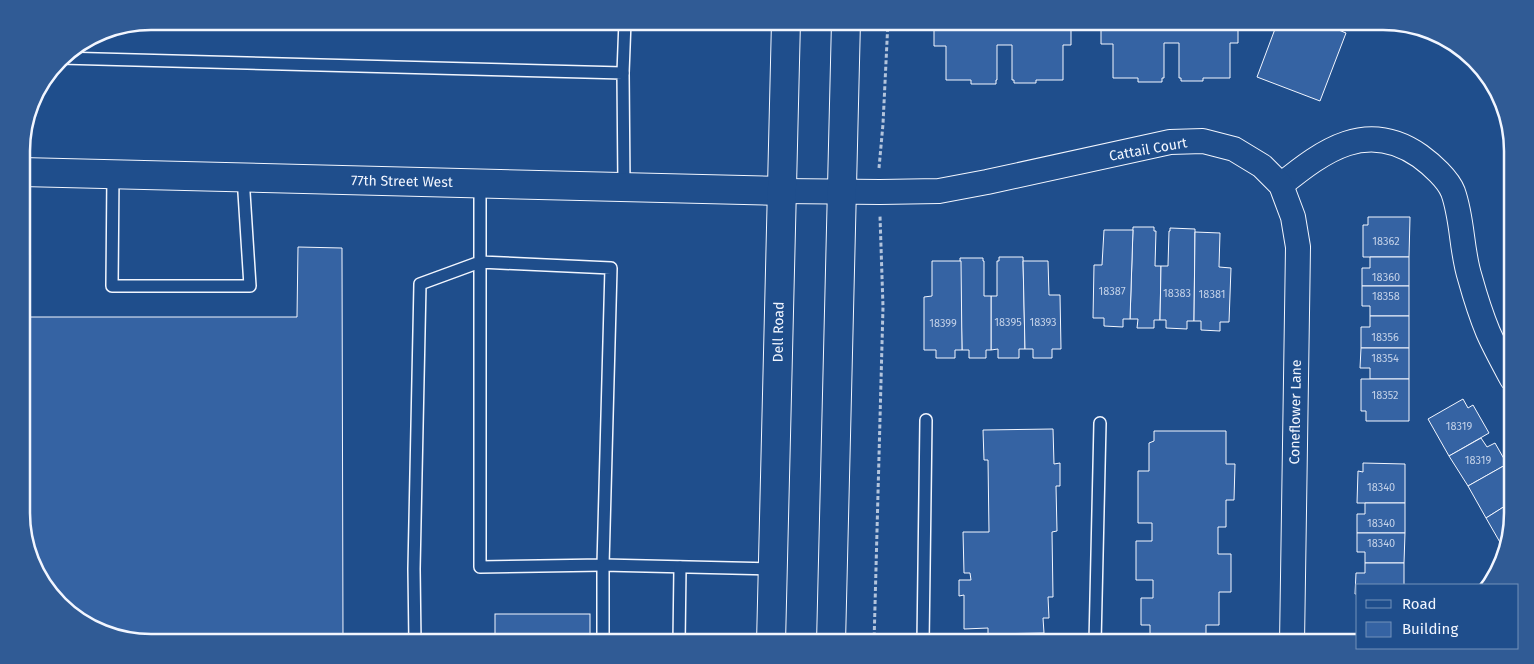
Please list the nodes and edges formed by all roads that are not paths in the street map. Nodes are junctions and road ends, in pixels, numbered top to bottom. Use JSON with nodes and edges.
{"nodes":[{"id":1,"x":625,"y":30,"type":"edge"},
{"id":2,"x":786,"y":30,"type":"edge"},
{"id":3,"x":846,"y":30,"type":"edge"},
{"id":4,"x":73,"y":58,"type":"edge"},
{"id":5,"x":623,"y":73,"type":"junction"},
{"id":6,"x":30,"y":172,"type":"edge"},
{"id":7,"x":113,"y":174,"type":"junction"},
{"id":8,"x":243,"y":177,"type":"junction"},
{"id":9,"x":480,"y":183,"type":"junction"},
{"id":10,"x":1281,"y":185,"type":"junction"},
{"id":11,"x":624,"y":186,"type":"junction"},
{"id":12,"x":782,"y":190,"type":"junction"},
{"id":13,"x":843,"y":191,"type":"junction"},
{"id":14,"x":480,"y":262,"type":"junction"},
{"id":15,"x":1504,"y":363,"type":"edge"},
{"id":16,"x":926,"y":420,"type":"dead end"},
{"id":17,"x":1100,"y":423,"type":"dead end"},
{"id":18,"x":604,"y":565,"type":"junction"},
{"id":19,"x":680,"y":567,"type":"junction"},
{"id":20,"x":772,"y":569,"type":"junction"},
{"id":21,"x":415,"y":634,"type":"edge"},
{"id":22,"x":603,"y":634,"type":"edge"},
{"id":23,"x":679,"y":634,"type":"edge"},
{"id":24,"x":771,"y":634,"type":"edge"},
{"id":25,"x":831,"y":634,"type":"edge"},
{"id":26,"x":923,"y":634,"type":"edge"},
{"id":27,"x":1095,"y":634,"type":"edge"},
{"id":28,"x":1292,"y":634,"type":"edge"}],
"edges":[{"from":1,"to":5,"type":"lane"},
{"from":2,"to":12,"type":"street","name":"Dell Road"},
{"from":3,"to":13,"type":"street"},
{"from":4,"to":5,"type":"lane"},
{"from":5,"to":11,"type":"lane"},
{"from":6,"to":7,"type":"street","name":"77th Street West"},
{"from":7,"to":8,"type":"street","name":"77th Street West"},
{"from":7,"to":8,"type":"lane"},
{"from":8,"to":9,"type":"street","name":"77th Street West"},
{"from":9,"to":11,"type":"street","name":"77th Street West"},
{"from":9,"to":14,"type":"lane"},
{"from":10,"to":13,"type":"street","name":"Cattail Court"},
{"from":10,"to":15,"type":"street"},
{"from":10,"to":28,"type":"street","name":"Coneflower Lane"},
{"from":11,"to":12,"type":"street","name":"77th Street West"},
{"from":12,"to":13,"type":"street","name":"Cattail Court"},
{"from":12,"to":20,"type":"street","name":"Dell Road"},
{"from":13,"to":25,"type":"street"},
{"from":14,"to":18,"type":"lane"},
{"from":14,"to":18,"type":"lane"},
{"from":14,"to":21,"type":"lane"},
{"from":16,"to":26,"type":"lane"},
{"from":17,"to":27,"type":"lane"},
{"from":18,"to":19,"type":"lane"},
{"from":18,"to":22,"type":"lane"},
{"from":19,"to":20,"type":"lane"},
{"from":19,"to":23,"type":"lane"},
{"from":20,"to":24,"type":"street","name":"Dell Road"}]}
